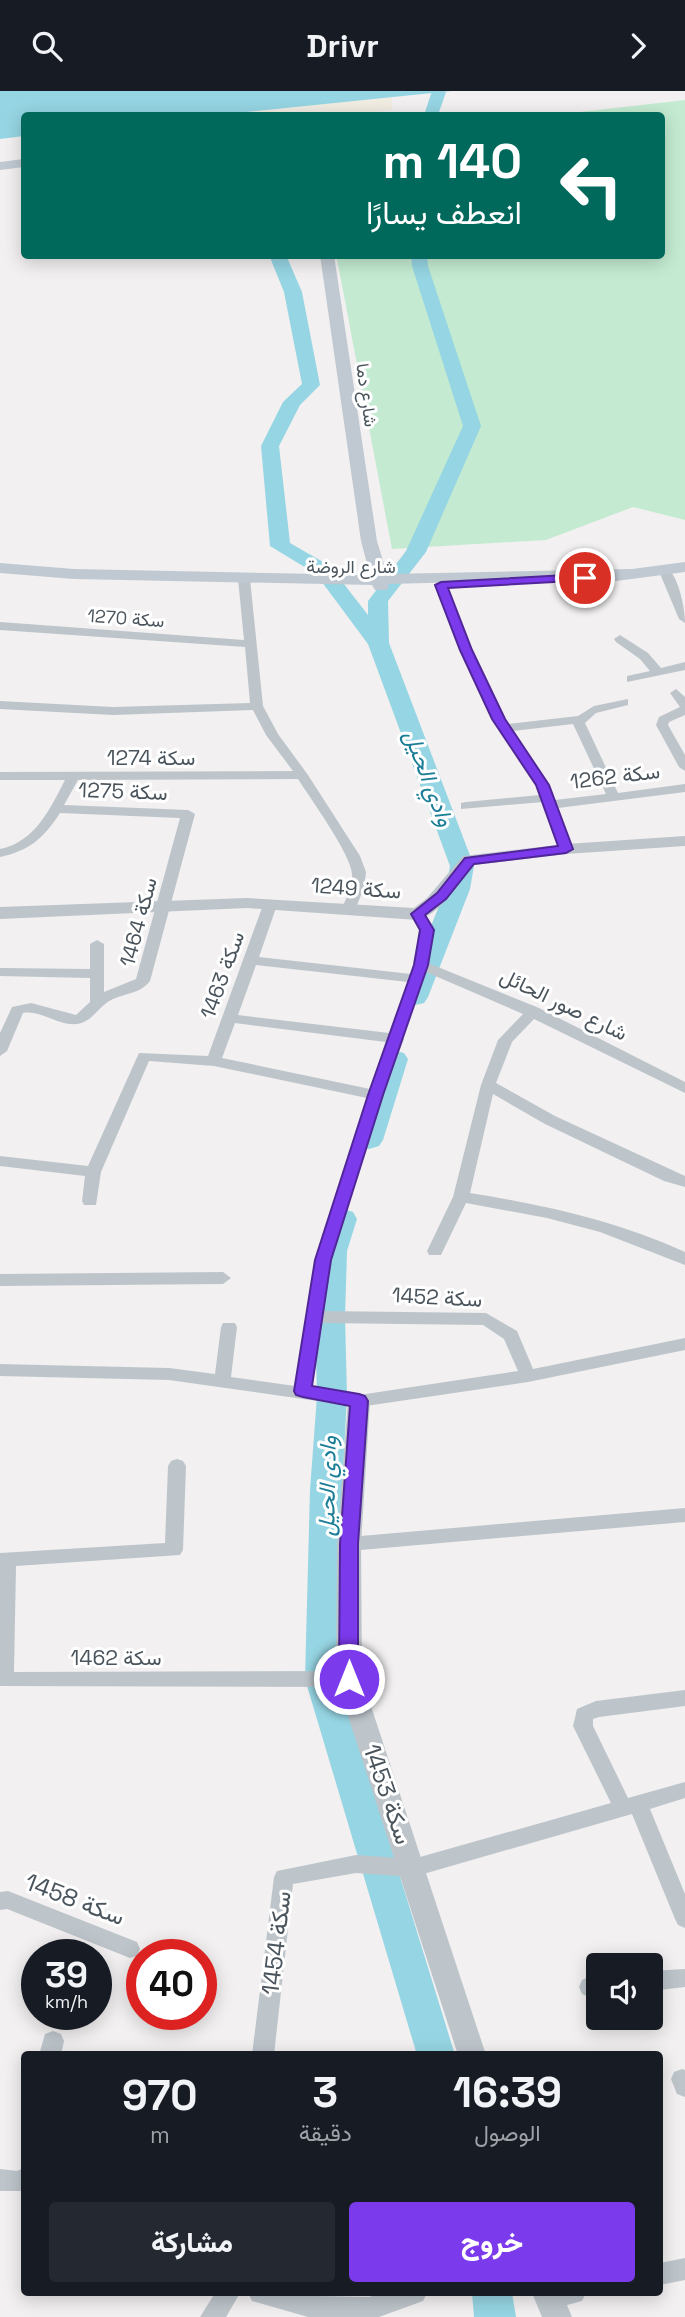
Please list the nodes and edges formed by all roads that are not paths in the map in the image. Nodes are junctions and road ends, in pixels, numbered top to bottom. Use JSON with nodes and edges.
{"nodes":[{"id":1,"x":21,"y":163,"type":"edge"},
{"id":2,"x":0,"y":166,"type":"edge"},
{"id":3,"x":328,"y":259,"type":"edge"},
{"id":4,"x":369,"y":541,"type":"joint"},
{"id":5,"x":685,"y":567,"type":"edge"},
{"id":6,"x":0,"y":568,"type":"edge"},
{"id":7,"x":664,"y":569,"type":"junction"},
{"id":8,"x":628,"y":573,"type":"junction"},
{"id":9,"x":374,"y":577,"type":"junction"},
{"id":10,"x":331,"y":581,"type":"joint"},
{"id":11,"x":244,"y":582,"type":"junction"},
{"id":12,"x":441,"y":585,"type":"junction"},
{"id":13,"x":685,"y":619,"type":"edge"},
{"id":14,"x":0,"y":627,"type":"edge"},
{"id":15,"x":620,"y":639,"type":"dead end"},
{"id":16,"x":250,"y":643,"type":"junction"},
{"id":17,"x":685,"y":666,"type":"edge"},
{"id":18,"x":659,"y":673,"type":"junction"},
{"id":19,"x":631,"y":679,"type":"dead end"},
{"id":20,"x":676,"y":693,"type":"dead end"},
{"id":21,"x":624,"y":702,"type":"dead end"},
{"id":22,"x":257,"y":706,"type":"junction"},
{"id":23,"x":685,"y":708,"type":"edge"},
{"id":24,"x":2,"y":709,"type":"edge"},
{"id":25,"x":581,"y":719,"type":"junction"},
{"id":26,"x":504,"y":728,"type":"junction"},
{"id":27,"x":685,"y":767,"type":"edge"},
{"id":28,"x":302,"y":775,"type":"junction"},
{"id":29,"x":0,"y":776,"type":"edge"},
{"id":30,"x":73,"y":776,"type":"junction"},
{"id":31,"x":685,"y":788,"type":"edge"},
{"id":32,"x":614,"y":798,"type":"junction"},
{"id":33,"x":549,"y":802,"type":"junction"},
{"id":34,"x":466,"y":806,"type":"dead end"},
{"id":35,"x":55,"y":809,"type":"junction"},
{"id":36,"x":188,"y":814,"type":"joint"},
{"id":37,"x":685,"y":841,"type":"edge"},
{"id":38,"x":566,"y":849,"type":"junction"},
{"id":39,"x":0,"y":853,"type":"edge"},
{"id":40,"x":270,"y":905,"type":"junction"},
{"id":41,"x":164,"y":907,"type":"junction"},
{"id":42,"x":348,"y":910,"type":"junction"},
{"id":43,"x":0,"y":913,"type":"edge"},
{"id":44,"x":418,"y":914,"type":"junction"},
{"id":45,"x":97,"y":944,"type":"dead end"},
{"id":46,"x":250,"y":960,"type":"junction"},
{"id":47,"x":0,"y":972,"type":"edge"},
{"id":48,"x":419,"y":972,"type":"junction"},
{"id":49,"x":97,"y":974,"type":"junction"},
{"id":50,"x":97,"y":1003,"type":"junction"},
{"id":51,"x":0,"y":1006,"type":"edge"},
{"id":52,"x":17,"y":1010,"type":"junction"},
{"id":53,"x":534,"y":1011,"type":"junction"},
{"id":54,"x":228,"y":1018,"type":"junction"},
{"id":55,"x":397,"y":1039,"type":"junction"},
{"id":56,"x":0,"y":1051,"type":"edge"},
{"id":57,"x":214,"y":1061,"type":"junction"},
{"id":58,"x":488,"y":1085,"type":"junction"},
{"id":59,"x":685,"y":1088,"type":"edge"},
{"id":60,"x":375,"y":1095,"type":"junction"},
{"id":61,"x":0,"y":1161,"type":"edge"},
{"id":62,"x":93,"y":1172,"type":"junction"},
{"id":63,"x":685,"y":1182,"type":"edge"},
{"id":64,"x":461,"y":1197,"type":"junction"},
{"id":65,"x":90,"y":1201,"type":"dead end"},
{"id":66,"x":435,"y":1251,"type":"dead end"},
{"id":67,"x":685,"y":1259,"type":"edge"},
{"id":68,"x":223,"y":1278,"type":"dead end"},
{"id":69,"x":0,"y":1280,"type":"edge"},
{"id":70,"x":313,"y":1317,"type":"junction"},
{"id":71,"x":229,"y":1327,"type":"dead end"},
{"id":72,"x":685,"y":1344,"type":"edge"},
{"id":73,"x":0,"y":1370,"type":"edge"},
{"id":74,"x":528,"y":1376,"type":"junction"},
{"id":75,"x":222,"y":1382,"type":"junction"},
{"id":76,"x":303,"y":1391,"type":"junction"},
{"id":77,"x":359,"y":1401,"type":"junction"},
{"id":78,"x":177,"y":1466,"type":"dead end"},
{"id":79,"x":685,"y":1515,"type":"edge"},
{"id":80,"x":349,"y":1544,"type":"junction"},
{"id":81,"x":4,"y":1560,"type":"edge"},
{"id":82,"x":349,"y":1679,"type":"junction"},
{"id":83,"x":685,"y":1698,"type":"edge"},
{"id":84,"x":685,"y":1790,"type":"edge"},
{"id":85,"x":631,"y":1806,"type":"junction"},
{"id":86,"x":413,"y":1868,"type":"junction"},
{"id":87,"x":0,"y":1901,"type":"edge"},
{"id":88,"x":685,"y":1919,"type":"edge"},
{"id":89,"x":126,"y":1947,"type":"edge"},
{"id":90,"x":685,"y":1978,"type":"edge"},
{"id":91,"x":663,"y":1980,"type":"edge"},
{"id":92,"x":263,"y":2051,"type":"edge"},
{"id":93,"x":471,"y":2051,"type":"edge"},
{"id":94,"x":0,"y":2180,"type":"edge"},
{"id":95,"x":21,"y":2182,"type":"edge"},
{"id":96,"x":685,"y":2269,"type":"edge"},
{"id":97,"x":663,"y":2273,"type":"edge"},
{"id":98,"x":226,"y":2296,"type":"edge"},
{"id":99,"x":272,"y":2296,"type":"edge"},
{"id":100,"x":406,"y":2296,"type":"edge"},
{"id":101,"x":212,"y":2317,"type":"edge"}],
"edges":[{"from":1,"to":2,"type":"main road"},
{"from":3,"to":4,"type":"main road","name":"شارع دما"},
{"from":4,"to":9,"type":"main road","name":"شارع دما"},
{"from":5,"to":7,"type":"main road","name":"شارع الروضة"},
{"from":6,"to":11,"type":"main road","name":"شارع الروضة"},
{"from":7,"to":8,"type":"main road","name":"شارع الروضة"},
{"from":7,"to":13,"type":"street"},
{"from":8,"to":9,"type":"main road","name":"شارع الروضة"},
{"from":8,"to":12,"type":"main road","name":"شارع الروضة"},
{"from":9,"to":10,"type":"main road","name":"شارع الروضة"},
{"from":9,"to":11,"type":"main road","name":"شارع الروضة"},
{"from":9,"to":12,"type":"main road","name":"شارع الروضة"},
{"from":10,"to":11,"type":"main road","name":"شارع الروضة"},
{"from":11,"to":16,"type":"street"},
{"from":12,"to":26,"type":"street"},
{"from":14,"to":16,"type":"street","name":"سكة 1270"},
{"from":15,"to":18,"type":"street"},
{"from":16,"to":22,"type":"street"},
{"from":17,"to":18,"type":"street"},
{"from":18,"to":19,"type":"street"},
{"from":20,"to":23,"type":"street"},
{"from":21,"to":25,"type":"street"},
{"from":22,"to":24,"type":"street"},
{"from":22,"to":28,"type":"street"},
{"from":23,"to":27,"type":"street"},
{"from":25,"to":26,"type":"street"},
{"from":25,"to":32,"type":"street"},
{"from":26,"to":33,"type":"street"},
{"from":28,"to":30,"type":"street","name":"سكة 1274"},
{"from":28,"to":42,"type":"street"},
{"from":29,"to":30,"type":"street","name":"سكة 1274"},
{"from":30,"to":35,"type":"street"},
{"from":31,"to":32,"type":"street","name":"سكة 1262"},
{"from":32,"to":33,"type":"street","name":"سكة 1262"},
{"from":33,"to":34,"type":"street","name":"سكة 1262"},
{"from":33,"to":38,"type":"street"},
{"from":35,"to":36,"type":"street","name":"سكة 1275"},
{"from":35,"to":39,"type":"street"},
{"from":36,"to":41,"type":"street","name":"سكة 1464"},
{"from":37,"to":38,"type":"street","name":"سكة 1249"},
{"from":38,"to":44,"type":"street","name":"سكة 1249"},
{"from":40,"to":41,"type":"street","name":"سكة 1249"},
{"from":40,"to":42,"type":"street","name":"سكة 1249"},
{"from":40,"to":46,"type":"street","name":"سكة 1463"},
{"from":41,"to":43,"type":"street","name":"سكة 1249"},
{"from":41,"to":50,"type":"street","name":"سكة 1464"},
{"from":42,"to":44,"type":"street","name":"سكة 1249"},
{"from":44,"to":48,"type":"street"},
{"from":45,"to":49,"type":"street"},
{"from":46,"to":48,"type":"street","name":"شارع صور الحائل"},
{"from":46,"to":54,"type":"street","name":"سكة 1463"},
{"from":47,"to":49,"type":"street"},
{"from":48,"to":53,"type":"street","name":"شارع صور الحائل"},
{"from":48,"to":55,"type":"street"},
{"from":49,"to":50,"type":"street"},
{"from":50,"to":52,"type":"street","name":"سكة 1464"},
{"from":51,"to":52,"type":"street"},
{"from":52,"to":56,"type":"street"},
{"from":53,"to":58,"type":"street"},
{"from":53,"to":59,"type":"street","name":"شارع صور الحائل"},
{"from":54,"to":55,"type":"street"},
{"from":54,"to":57,"type":"street","name":"سكة 1463"},
{"from":55,"to":60,"type":"street"},
{"from":57,"to":60,"type":"street"},
{"from":57,"to":62,"type":"street"},
{"from":58,"to":63,"type":"street"},
{"from":58,"to":64,"type":"street"},
{"from":60,"to":70,"type":"street"},
{"from":61,"to":62,"type":"street"},
{"from":62,"to":65,"type":"street"},
{"from":64,"to":66,"type":"street"},
{"from":64,"to":67,"type":"street"},
{"from":68,"to":69,"type":"street"},
{"from":70,"to":74,"type":"street","name":"سكة 1452"},
{"from":70,"to":76,"type":"street"},
{"from":71,"to":75,"type":"street"},
{"from":72,"to":74,"type":"street"},
{"from":73,"to":75,"type":"street"},
{"from":74,"to":77,"type":"street"},
{"from":75,"to":76,"type":"street"},
{"from":76,"to":77,"type":"street"},
{"from":77,"to":80,"type":"street","name":"سكة 1453"},
{"from":78,"to":81,"type":"street","name":"سكة 1462"},
{"from":79,"to":80,"type":"street"},
{"from":80,"to":82,"type":"street","name":"سكة 1453"},
{"from":81,"to":82,"type":"street","name":"سكة 1462"},
{"from":82,"to":86,"type":"street","name":"سكة 1453"},
{"from":83,"to":85,"type":"street"},
{"from":84,"to":85,"type":"street"},
{"from":85,"to":86,"type":"street"},
{"from":85,"to":88,"type":"street"},
{"from":86,"to":92,"type":"street","name":"سكة 1454"},
{"from":86,"to":93,"type":"street","name":"سكة 1453"},
{"from":87,"to":89,"type":"street","name":"سكة 1458"},
{"from":90,"to":91,"type":"street"},
{"from":94,"to":95,"type":"street"},
{"from":96,"to":97,"type":"street"},
{"from":98,"to":101,"type":"street"},
{"from":99,"to":100,"type":"street"}]}
